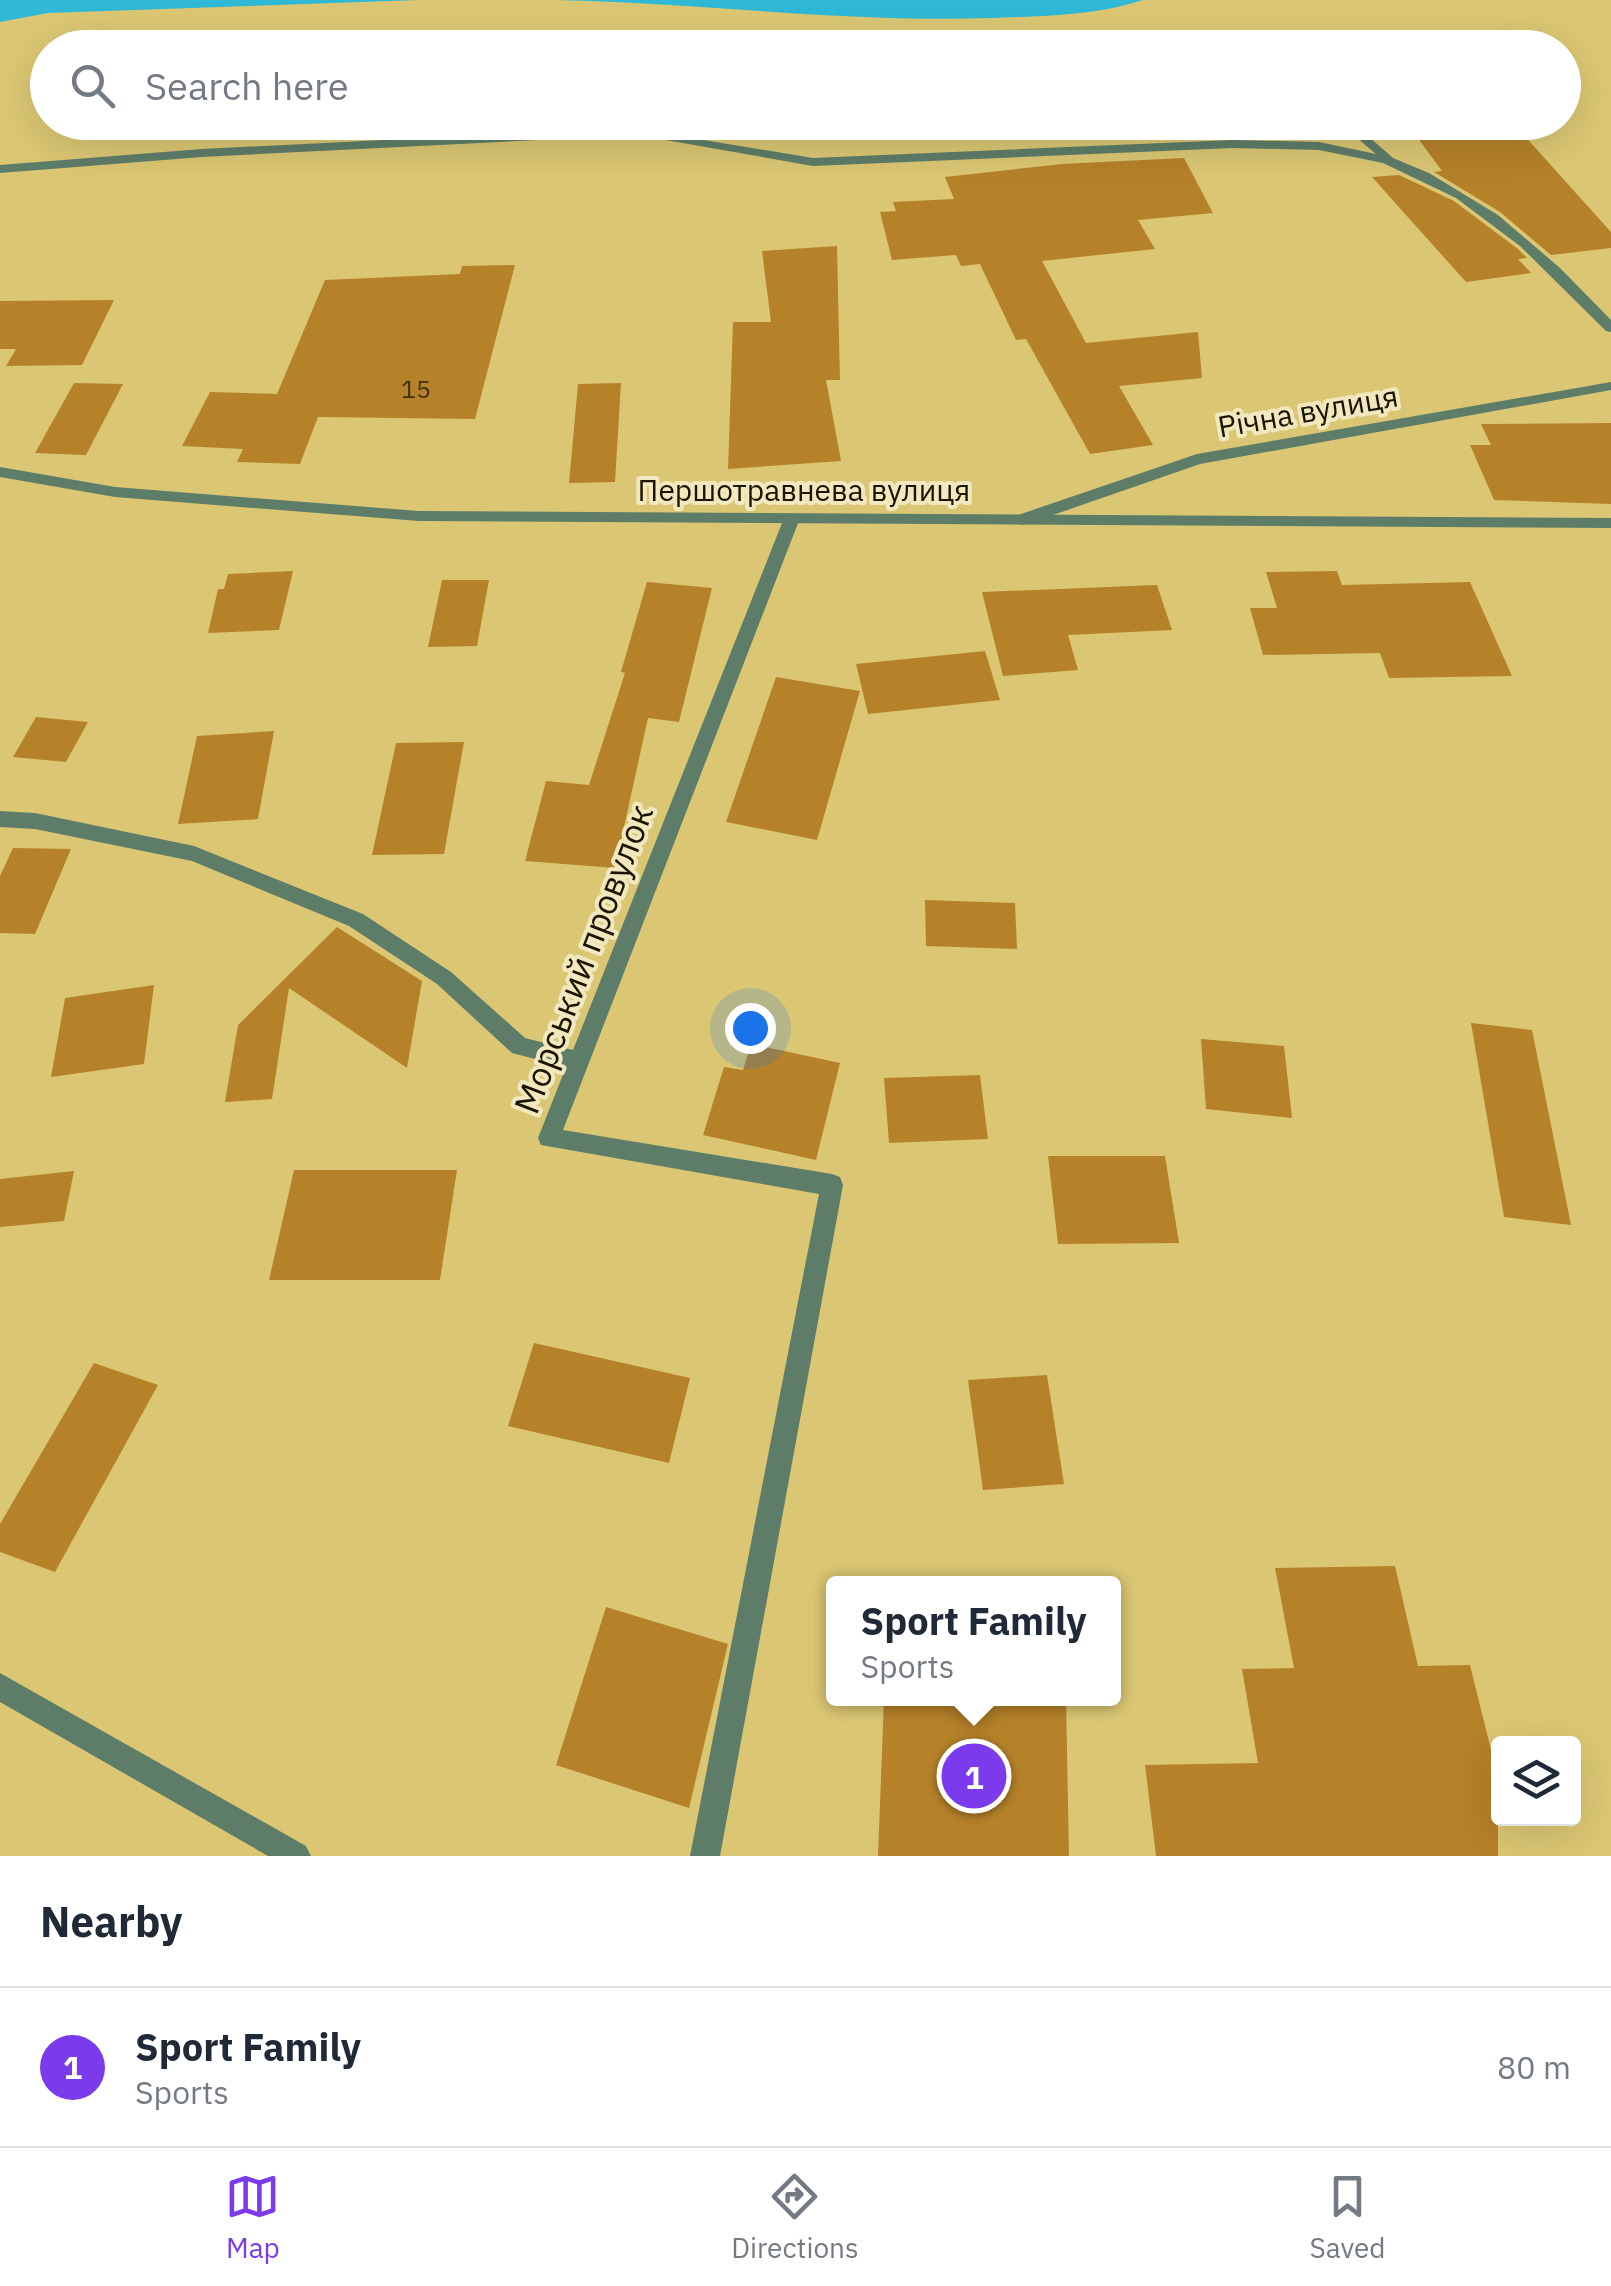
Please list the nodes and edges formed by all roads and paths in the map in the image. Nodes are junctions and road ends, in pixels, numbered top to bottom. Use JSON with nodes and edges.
{"nodes":[{"id":1,"x":443,"y":140,"type":"edge"},
{"id":2,"x":678,"y":140,"type":"edge"},
{"id":3,"x":1367,"y":140,"type":"edge"},
{"id":4,"x":0,"y":168,"type":"edge"},
{"id":5,"x":1402,"y":168,"type":"junction"},
{"id":6,"x":1611,"y":328,"type":"edge"},
{"id":7,"x":1611,"y":386,"type":"edge"},
{"id":8,"x":0,"y":472,"type":"edge"},
{"id":9,"x":792,"y":518,"type":"junction"},
{"id":10,"x":1021,"y":520,"type":"junction"},
{"id":11,"x":1611,"y":524,"type":"edge"},
{"id":12,"x":0,"y":819,"type":"edge"},
{"id":13,"x":580,"y":1061,"type":"junction"},
{"id":14,"x":0,"y":1687,"type":"edge"},
{"id":15,"x":296,"y":1856,"type":"edge"},
{"id":16,"x":705,"y":1856,"type":"edge"}],
"edges":[{"from":1,"to":4,"type":"street"},
{"from":2,"to":5,"type":"street"},
{"from":3,"to":5,"type":"street"},
{"from":5,"to":6,"type":"street"},
{"from":7,"to":10,"type":"street","name":"Річна вулиця"},
{"from":8,"to":9,"type":"street","name":"Першотравнева вулиця"},
{"from":9,"to":10,"type":"street","name":"Першотравнева вулиця"},
{"from":9,"to":13,"type":"street","name":"Морський провулок"},
{"from":10,"to":11,"type":"street","name":"Першотравнева вулиця"},
{"from":12,"to":13,"type":"street"},
{"from":13,"to":16,"type":"street","name":"Морський провулок"},
{"from":14,"to":15,"type":"street"}]}
